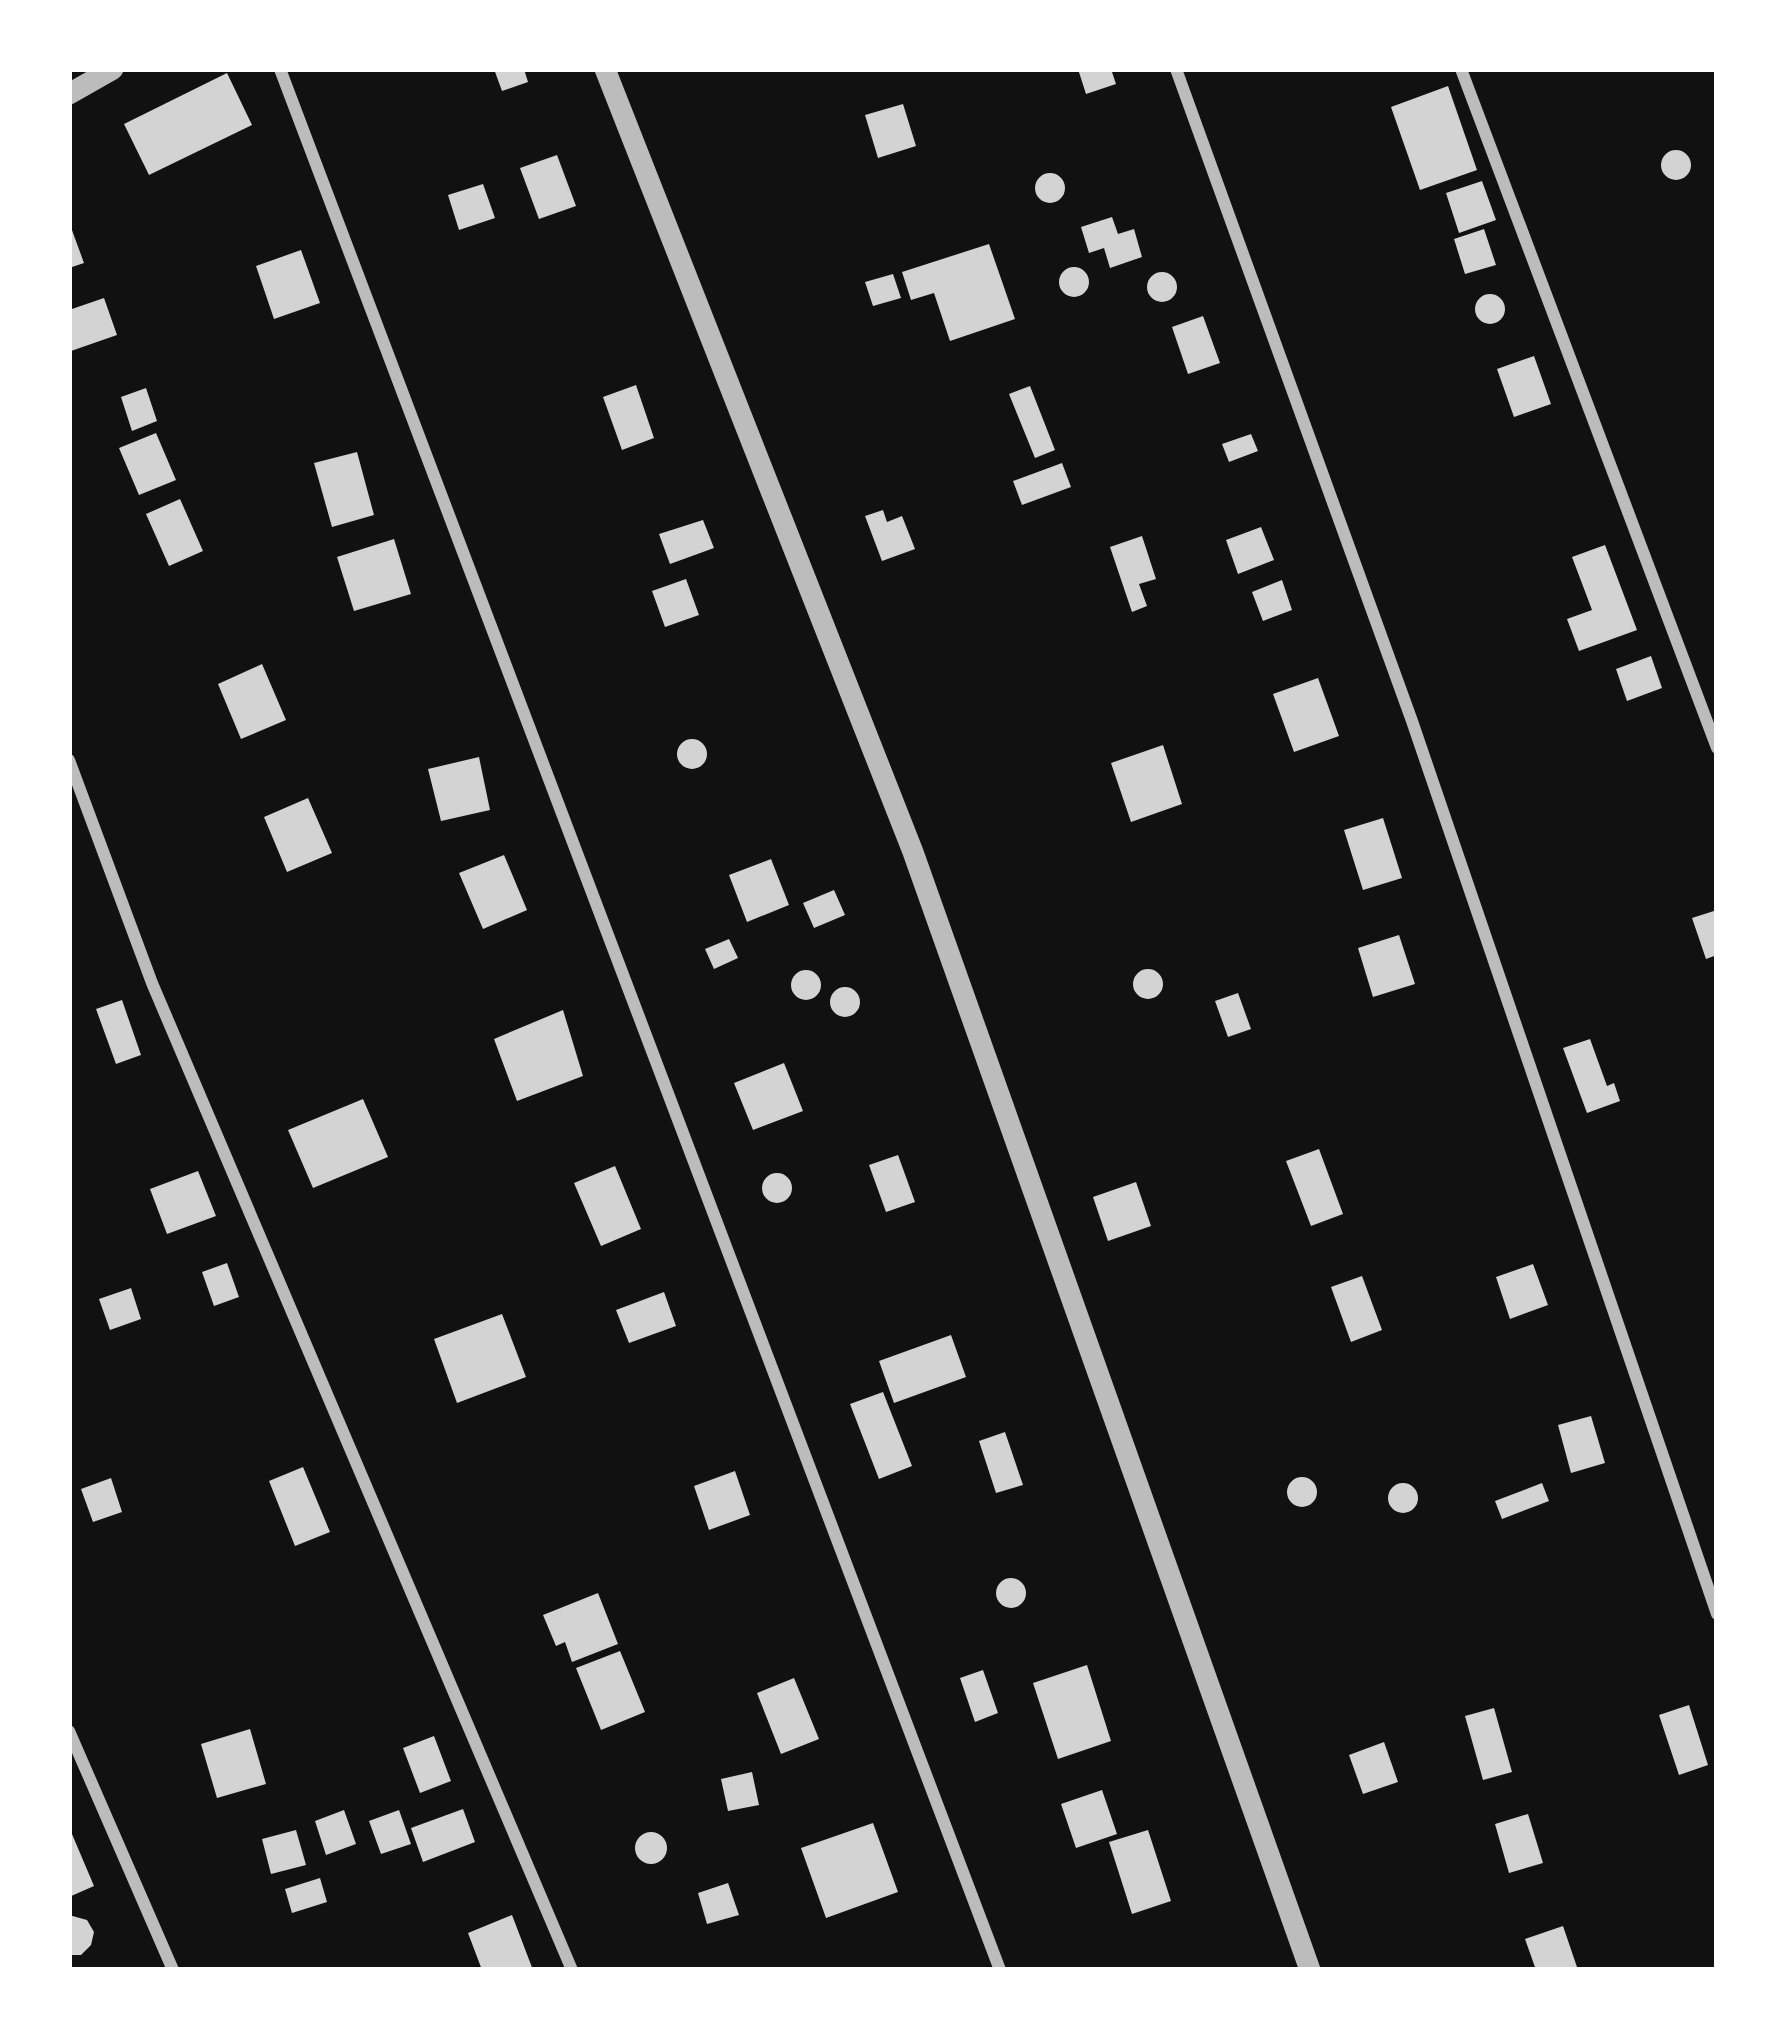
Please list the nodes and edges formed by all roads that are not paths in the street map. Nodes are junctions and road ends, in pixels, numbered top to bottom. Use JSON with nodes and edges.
{"nodes":[{"id":1,"x":112,"y":69,"type":"edge"},
{"id":2,"x":280,"y":69,"type":"edge"},
{"id":3,"x":605,"y":69,"type":"edge"},
{"id":4,"x":1176,"y":69,"type":"edge"},
{"id":5,"x":1461,"y":69,"type":"edge"},
{"id":6,"x":69,"y":94,"type":"edge"},
{"id":7,"x":1717,"y":748,"type":"edge"},
{"id":8,"x":69,"y":760,"type":"edge"},
{"id":9,"x":1717,"y":1615,"type":"edge"},
{"id":10,"x":69,"y":1731,"type":"edge"},
{"id":11,"x":173,"y":1970,"type":"edge"},
{"id":12,"x":572,"y":1970,"type":"edge"},
{"id":13,"x":1000,"y":1970,"type":"edge"},
{"id":14,"x":1310,"y":1970,"type":"edge"}],
"edges":[{"from":1,"to":6,"type":"street"},
{"from":2,"to":13,"type":"street"},
{"from":3,"to":14,"type":"street"},
{"from":4,"to":9,"type":"street"},
{"from":5,"to":7,"type":"street"},
{"from":8,"to":12,"type":"street"},
{"from":10,"to":11,"type":"street"}]}
